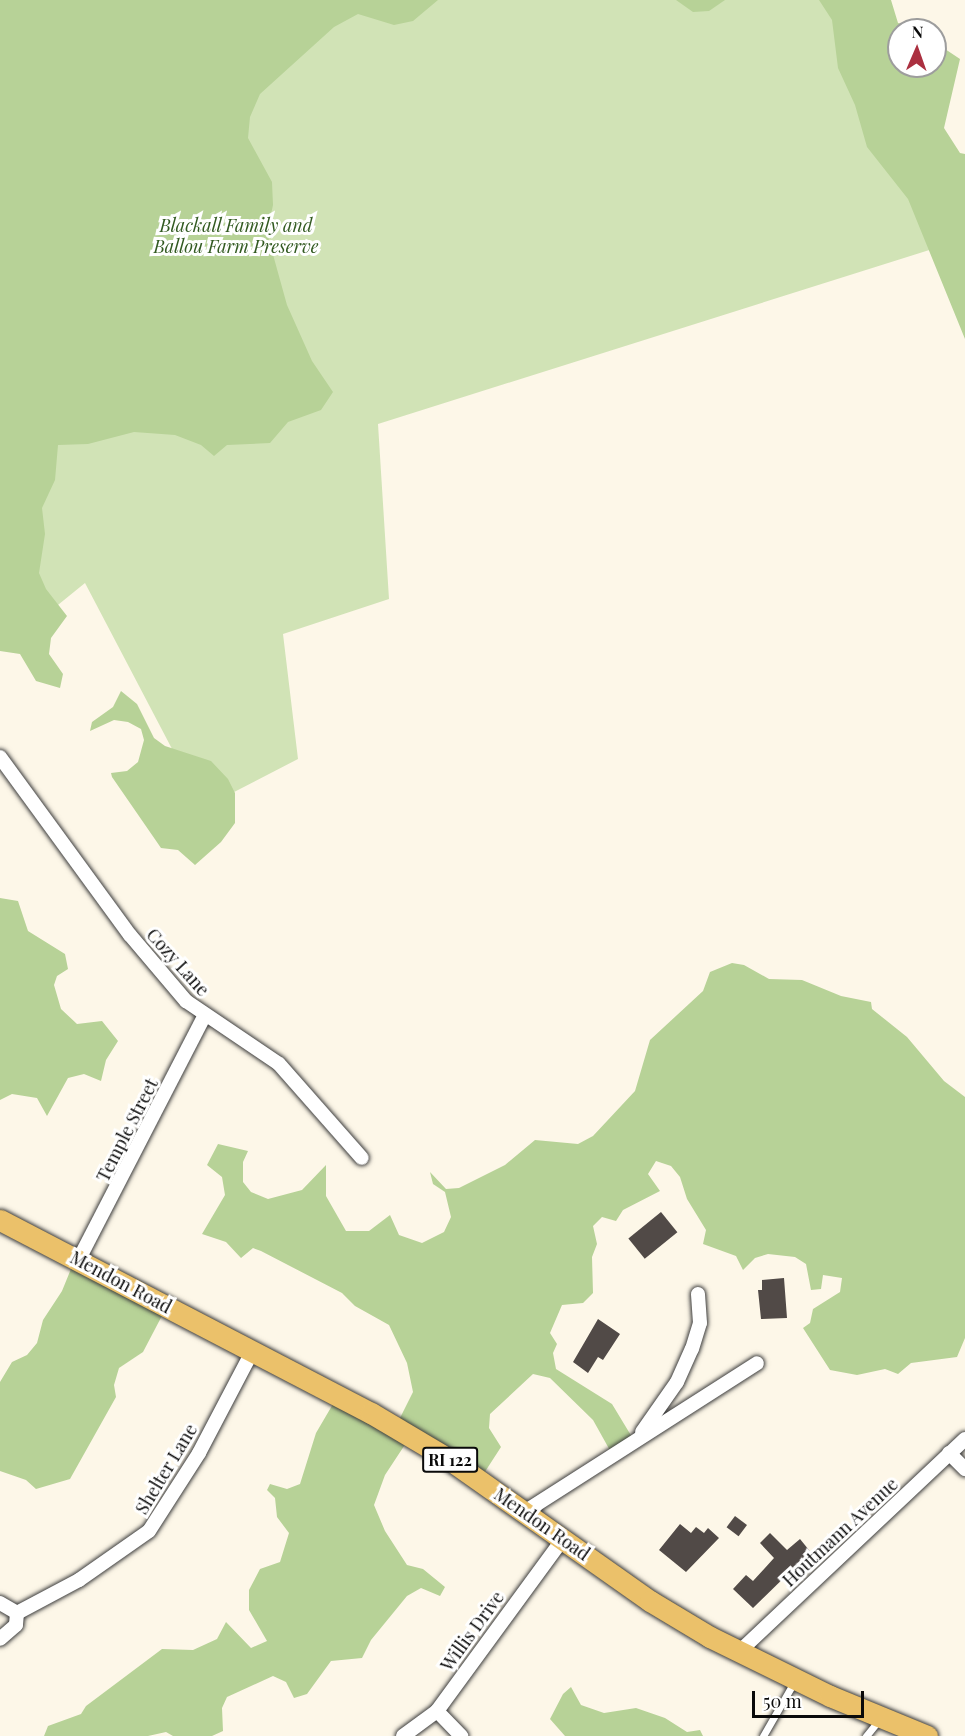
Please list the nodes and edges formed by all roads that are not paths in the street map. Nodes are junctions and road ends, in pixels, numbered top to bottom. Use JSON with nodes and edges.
{"nodes":[{"id":1,"x":0,"y":757,"type":"edge"},
{"id":2,"x":204,"y":1017,"type":"junction"},
{"id":3,"x":362,"y":1158,"type":"dead end"},
{"id":4,"x":0,"y":1220,"type":"edge"},
{"id":5,"x":80,"y":1259,"type":"junction"},
{"id":6,"x":698,"y":1294,"type":"dead end"},
{"id":7,"x":252,"y":1352,"type":"junction"},
{"id":8,"x":757,"y":1363,"type":"dead end"},
{"id":9,"x":639,"y":1436,"type":"junction"},
{"id":10,"x":965,"y":1439,"type":"edge"},
{"id":11,"x":949,"y":1453,"type":"junction"},
{"id":12,"x":965,"y":1469,"type":"edge"},
{"id":13,"x":526,"y":1511,"type":"junction"},
{"id":14,"x":562,"y":1539,"type":"junction"},
{"id":15,"x":0,"y":1603,"type":"edge"},
{"id":16,"x":17,"y":1613,"type":"junction"},
{"id":17,"x":0,"y":1639,"type":"edge"},
{"id":18,"x":740,"y":1651,"type":"junction"},
{"id":19,"x":795,"y":1679,"type":"junction"},
{"id":20,"x":438,"y":1711,"type":"junction"},
{"id":21,"x":892,"y":1723,"type":"junction"},
{"id":22,"x":403,"y":1736,"type":"edge"},
{"id":23,"x":460,"y":1736,"type":"edge"},
{"id":24,"x":763,"y":1736,"type":"edge"},
{"id":25,"x":866,"y":1736,"type":"edge"},
{"id":26,"x":927,"y":1736,"type":"edge"}],
"edges":[{"from":1,"to":2,"type":"street","name":"Cozy Lane"},
{"from":2,"to":3,"type":"street","name":"Cozy Lane"},
{"from":2,"to":5,"type":"street","name":"Temple Street"},
{"from":4,"to":5,"type":"main road","name":"Mendon Road","number":"RI 122"},
{"from":5,"to":7,"type":"main road","name":"Mendon Road","number":"RI 122"},
{"from":6,"to":9,"type":"street"},
{"from":7,"to":13,"type":"main road","name":"Mendon Road","number":"RI 122"},
{"from":7,"to":16,"type":"street","name":"Shelter Lane"},
{"from":8,"to":9,"type":"street"},
{"from":9,"to":13,"type":"street"},
{"from":10,"to":11,"type":"street","name":"Houtmann Avenue"},
{"from":11,"to":12,"type":"street"},
{"from":11,"to":18,"type":"street","name":"Houtmann Avenue"},
{"from":13,"to":14,"type":"main road","name":"Mendon Road","number":"RI 122"},
{"from":14,"to":18,"type":"main road","name":"Mendon Road","number":"RI 122"},
{"from":14,"to":20,"type":"street","name":"Willis Drive"},
{"from":15,"to":16,"type":"street"},
{"from":16,"to":17,"type":"street"},
{"from":18,"to":19,"type":"main road","name":"Mendon Road","number":"RI 122"},
{"from":19,"to":21,"type":"main road","name":"Mendon Road","number":"RI 122"},
{"from":19,"to":24,"type":"lane"},
{"from":20,"to":22,"type":"street","name":"Willis Drive"},
{"from":20,"to":23,"type":"street"},
{"from":21,"to":25,"type":"lane"},
{"from":21,"to":26,"type":"main road","name":"Mendon Road","number":"RI 122"}]}
